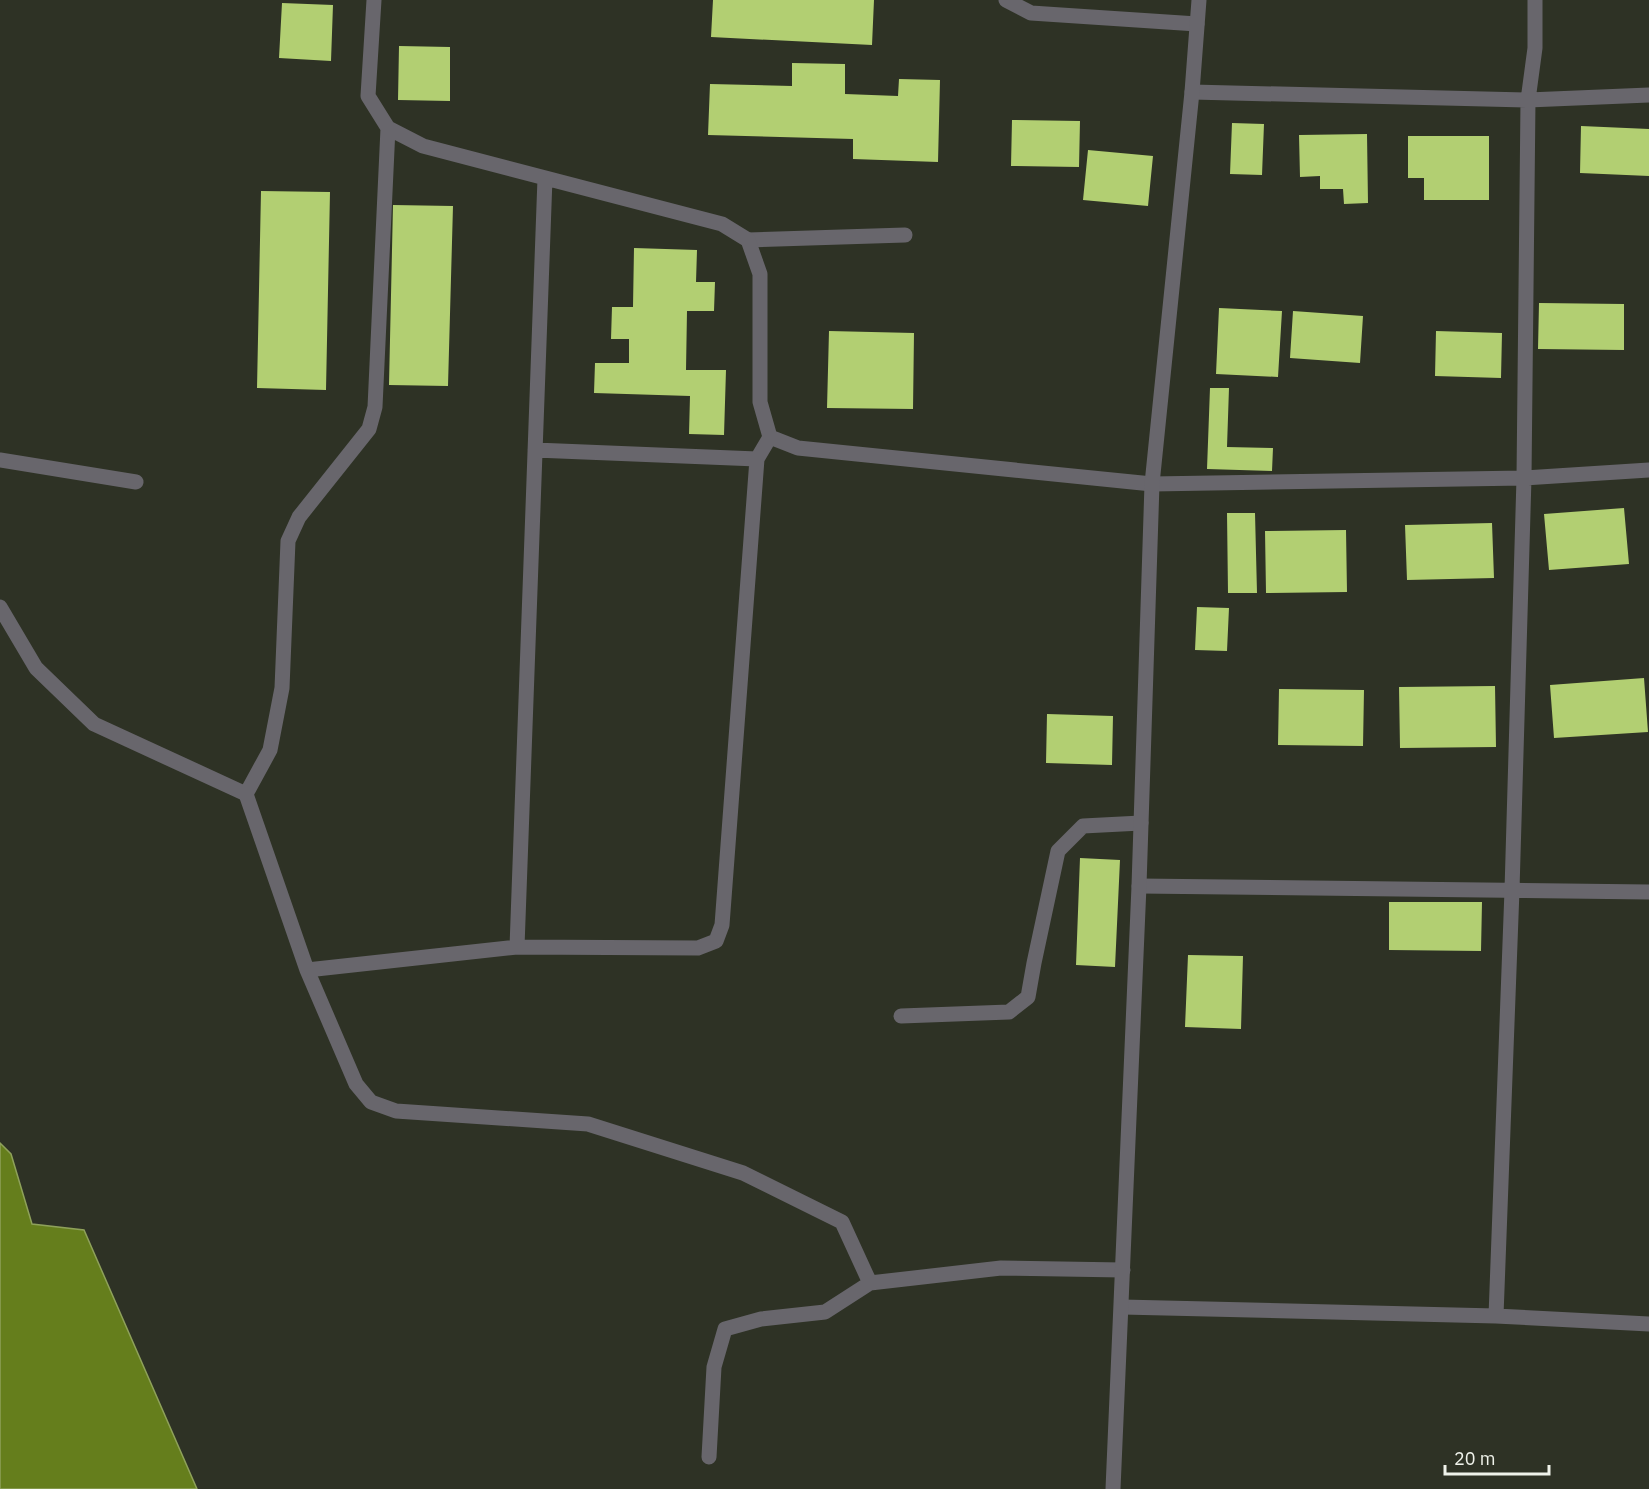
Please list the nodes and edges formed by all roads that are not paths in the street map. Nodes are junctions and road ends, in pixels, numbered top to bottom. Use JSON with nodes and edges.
{"nodes":[{"id":1,"x":374,"y":0,"type":"edge"},
{"id":2,"x":1005,"y":0,"type":"edge"},
{"id":3,"x":1199,"y":0,"type":"edge"},
{"id":4,"x":1535,"y":0,"type":"edge"},
{"id":5,"x":1197,"y":24,"type":"junction"},
{"id":6,"x":1192,"y":92,"type":"junction"},
{"id":7,"x":1649,"y":95,"type":"edge"},
{"id":8,"x":1528,"y":100,"type":"junction"},
{"id":9,"x":388,"y":128,"type":"junction"},
{"id":10,"x":545,"y":178,"type":"junction"},
{"id":11,"x":905,"y":235,"type":"dead end"},
{"id":12,"x":748,"y":240,"type":"junction"},
{"id":13,"x":770,"y":437,"type":"junction"},
{"id":14,"x":535,"y":450,"type":"junction"},
{"id":15,"x":757,"y":459,"type":"junction"},
{"id":16,"x":0,"y":460,"type":"edge"},
{"id":17,"x":1649,"y":470,"type":"edge"},
{"id":18,"x":1524,"y":478,"type":"junction"},
{"id":19,"x":136,"y":482,"type":"dead end"},
{"id":20,"x":1152,"y":484,"type":"junction"},
{"id":21,"x":0,"y":606,"type":"edge"},
{"id":22,"x":246,"y":794,"type":"junction"},
{"id":23,"x":1141,"y":823,"type":"junction"},
{"id":24,"x":1139,"y":886,"type":"junction"},
{"id":25,"x":1512,"y":890,"type":"junction"},
{"id":26,"x":1649,"y":892,"type":"edge"},
{"id":27,"x":517,"y":947,"type":"junction"},
{"id":28,"x":306,"y":970,"type":"junction"},
{"id":29,"x":901,"y":1016,"type":"dead end"},
{"id":30,"x":1123,"y":1270,"type":"junction"},
{"id":31,"x":870,"y":1282,"type":"junction"},
{"id":32,"x":1122,"y":1307,"type":"junction"},
{"id":33,"x":1496,"y":1316,"type":"junction"},
{"id":34,"x":1649,"y":1324,"type":"edge"},
{"id":35,"x":709,"y":1457,"type":"dead end"},
{"id":36,"x":1113,"y":1489,"type":"edge"}],
"edges":[{"from":1,"to":9,"type":"street"},
{"from":2,"to":5,"type":"street"},
{"from":3,"to":5,"type":"street"},
{"from":4,"to":8,"type":"street"},
{"from":5,"to":6,"type":"street"},
{"from":6,"to":8,"type":"street"},
{"from":6,"to":20,"type":"street"},
{"from":7,"to":8,"type":"street"},
{"from":8,"to":18,"type":"street"},
{"from":9,"to":10,"type":"street"},
{"from":9,"to":22,"type":"street"},
{"from":10,"to":12,"type":"street"},
{"from":10,"to":14,"type":"street"},
{"from":11,"to":12,"type":"street"},
{"from":12,"to":13,"type":"street"},
{"from":13,"to":15,"type":"street"},
{"from":13,"to":20,"type":"street"},
{"from":14,"to":15,"type":"street"},
{"from":14,"to":27,"type":"street"},
{"from":15,"to":27,"type":"street"},
{"from":16,"to":19,"type":"street"},
{"from":17,"to":18,"type":"street"},
{"from":18,"to":20,"type":"street"},
{"from":18,"to":25,"type":"street"},
{"from":20,"to":23,"type":"street"},
{"from":21,"to":22,"type":"street"},
{"from":22,"to":28,"type":"street"},
{"from":23,"to":24,"type":"street"},
{"from":23,"to":29,"type":"street"},
{"from":24,"to":25,"type":"street"},
{"from":24,"to":30,"type":"street"},
{"from":25,"to":26,"type":"street"},
{"from":25,"to":33,"type":"street"},
{"from":27,"to":28,"type":"street"},
{"from":28,"to":31,"type":"street"},
{"from":30,"to":31,"type":"street"},
{"from":30,"to":32,"type":"street"},
{"from":31,"to":35,"type":"street"},
{"from":32,"to":33,"type":"street"},
{"from":32,"to":36,"type":"street"},
{"from":33,"to":34,"type":"street"}]}
